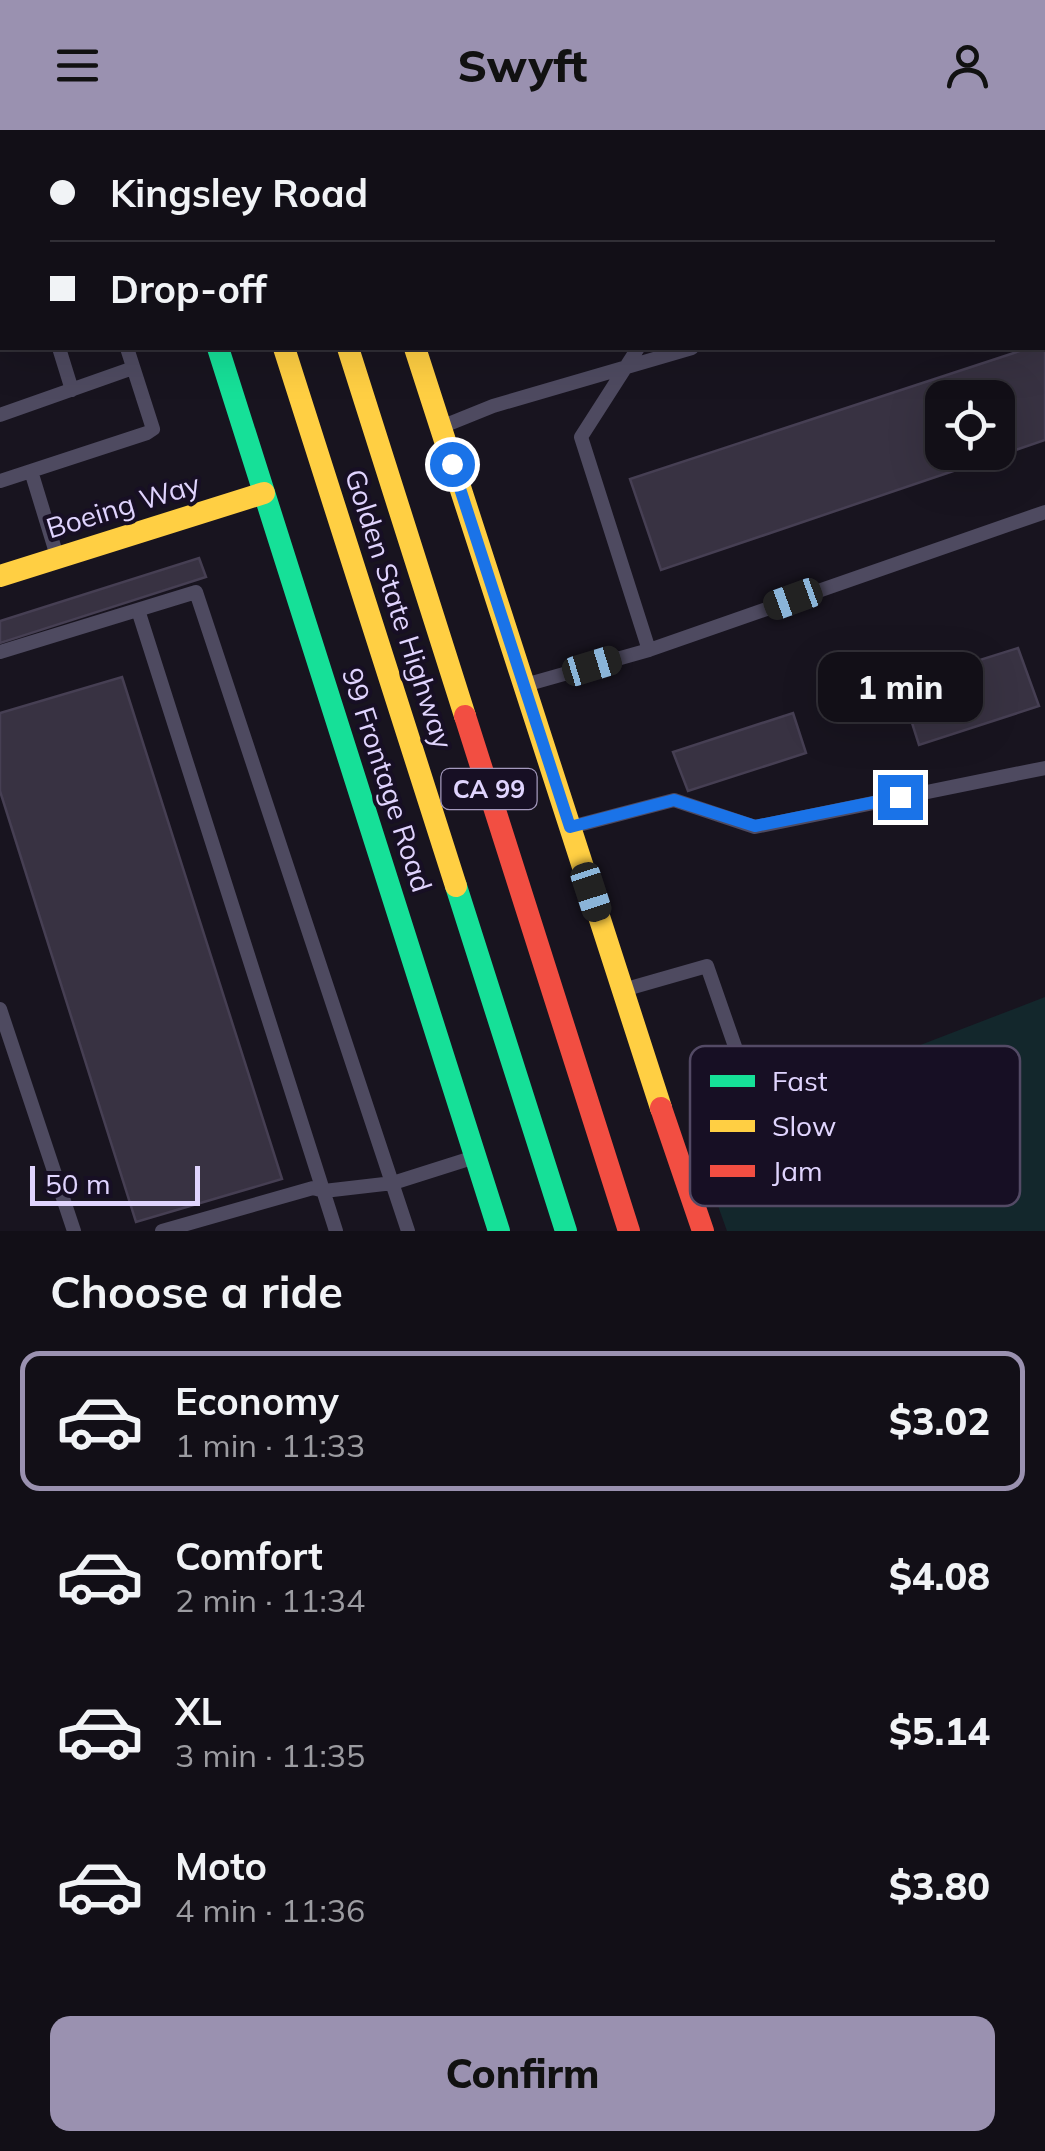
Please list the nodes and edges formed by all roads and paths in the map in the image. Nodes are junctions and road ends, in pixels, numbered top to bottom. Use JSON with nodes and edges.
{"nodes":[{"id":1,"x":61,"y":350,"type":"edge"},
{"id":2,"x":128,"y":350,"type":"edge"},
{"id":3,"x":219,"y":350,"type":"edge"},
{"id":4,"x":285,"y":350,"type":"edge"},
{"id":5,"x":349,"y":350,"type":"edge"},
{"id":6,"x":416,"y":350,"type":"edge"},
{"id":7,"x":637,"y":350,"type":"edge"},
{"id":8,"x":685,"y":350,"type":"edge"},
{"id":9,"x":134,"y":368,"type":"junction"},
{"id":10,"x":626,"y":368,"type":"junction"},
{"id":11,"x":72,"y":390,"type":"junction"},
{"id":12,"x":0,"y":415,"type":"edge"},
{"id":13,"x":441,"y":427,"type":"junction"},
{"id":14,"x":31,"y":471,"type":"junction"},
{"id":15,"x":0,"y":481,"type":"edge"},
{"id":16,"x":264,"y":493,"type":"junction"},
{"id":17,"x":1045,"y":512,"type":"edge"},
{"id":18,"x":58,"y":558,"type":"junction"},
{"id":19,"x":0,"y":576,"type":"edge"},
{"id":20,"x":138,"y":610,"type":"junction"},
{"id":21,"x":650,"y":650,"type":"junction"},
{"id":22,"x":0,"y":652,"type":"edge"},
{"id":23,"x":524,"y":686,"type":"junction"},
{"id":24,"x":1045,"y":768,"type":"edge"},
{"id":25,"x":570,"y":827,"type":"junction"},
{"id":26,"x":622,"y":990,"type":"junction"},
{"id":27,"x":0,"y":1009,"type":"edge"},
{"id":28,"x":735,"y":1046,"type":"edge"},
{"id":29,"x":476,"y":1157,"type":"junction"},
{"id":30,"x":393,"y":1183,"type":"junction"},
{"id":31,"x":324,"y":1191,"type":"junction"},
{"id":32,"x":690,"y":1192,"type":"edge"},
{"id":33,"x":695,"y":1206,"type":"edge"},
{"id":34,"x":74,"y":1231,"type":"edge"},
{"id":35,"x":162,"y":1231,"type":"edge"},
{"id":36,"x":336,"y":1231,"type":"edge"},
{"id":37,"x":408,"y":1231,"type":"edge"},
{"id":38,"x":500,"y":1231,"type":"edge"},
{"id":39,"x":566,"y":1231,"type":"edge"},
{"id":40,"x":629,"y":1231,"type":"edge"},
{"id":41,"x":703,"y":1231,"type":"edge"}],
"edges":[{"from":1,"to":11,"type":"lane"},
{"from":2,"to":9,"type":"lane"},
{"from":3,"to":16,"type":"main road","name":"99 Frontage Road"},
{"from":4,"to":39,"type":"main road","name":"Golden State Highway","number":"CA 99"},
{"from":5,"to":40,"type":"main road","name":"Golden State Highway","number":"CA 99"},
{"from":6,"to":13,"type":"main road"},
{"from":7,"to":10,"type":"lane"},
{"from":8,"to":10,"type":"lane"},
{"from":9,"to":11,"type":"lane"},
{"from":9,"to":14,"type":"lane"},
{"from":10,"to":13,"type":"lane"},
{"from":10,"to":21,"type":"lane"},
{"from":11,"to":12,"type":"lane"},
{"from":13,"to":23,"type":"main road"},
{"from":14,"to":15,"type":"lane"},
{"from":14,"to":18,"type":"lane"},
{"from":16,"to":18,"type":"main road","name":"Boeing Way"},
{"from":16,"to":29,"type":"main road","name":"99 Frontage Road"},
{"from":17,"to":21,"type":"lane"},
{"from":18,"to":19,"type":"main road","name":"Boeing Way"},
{"from":20,"to":22,"type":"lane"},
{"from":20,"to":30,"type":"lane"},
{"from":20,"to":31,"type":"lane"},
{"from":21,"to":23,"type":"lane"},
{"from":23,"to":25,"type":"main road"},
{"from":24,"to":25,"type":"lane"},
{"from":25,"to":26,"type":"main road"},
{"from":26,"to":28,"type":"lane"},
{"from":26,"to":32,"type":"main road"},
{"from":27,"to":34,"type":"lane"},
{"from":29,"to":30,"type":"lane"},
{"from":29,"to":38,"type":"main road","name":"99 Frontage Road"},
{"from":30,"to":31,"type":"lane"},
{"from":30,"to":37,"type":"lane"},
{"from":31,"to":35,"type":"lane"},
{"from":31,"to":36,"type":"lane"},
{"from":33,"to":41,"type":"main road"}]}
